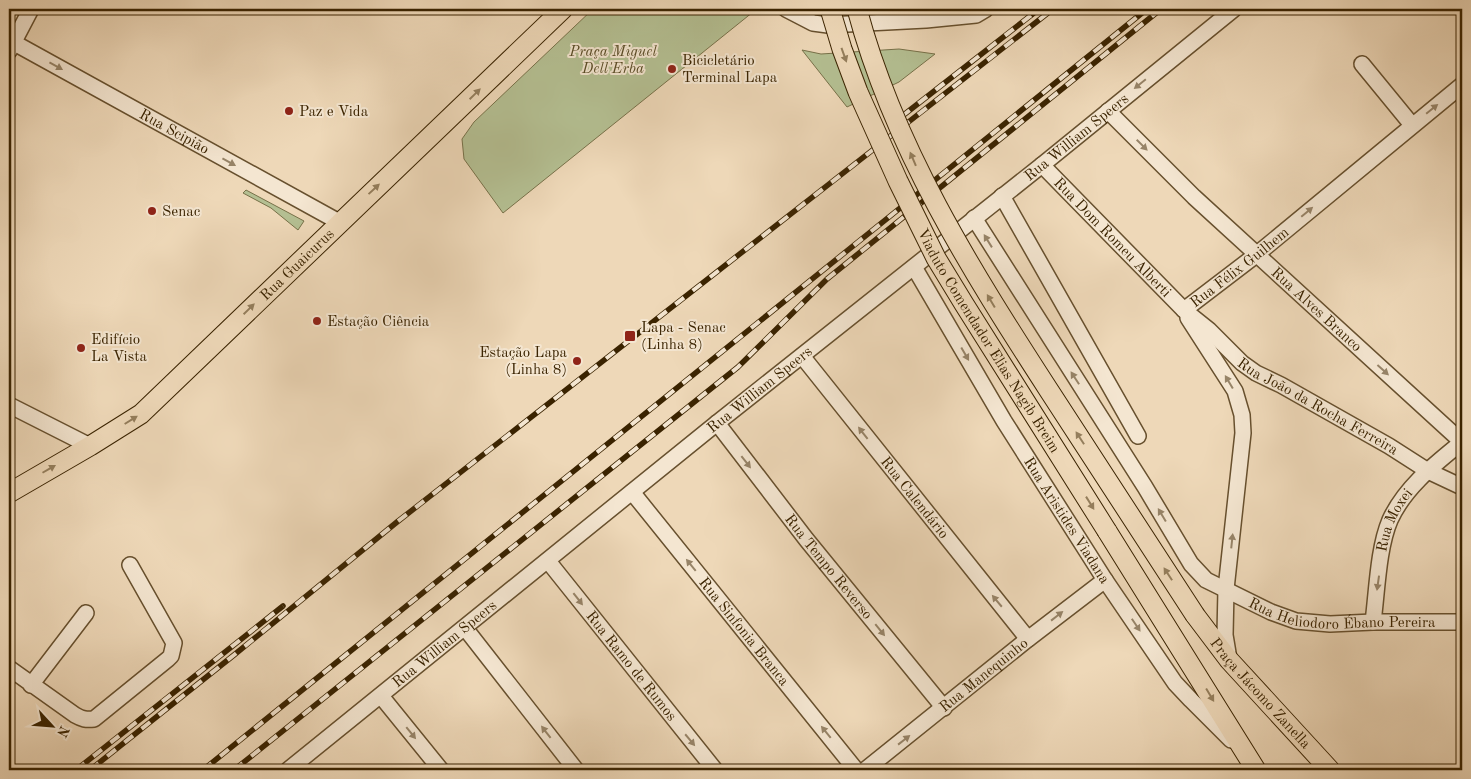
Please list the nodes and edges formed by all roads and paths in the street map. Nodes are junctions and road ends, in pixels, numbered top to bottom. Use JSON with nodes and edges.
{"nodes":[{"id":1,"x":31,"y":9,"type":"edge"},
{"id":2,"x":786,"y":9,"type":"edge"},
{"id":3,"x":830,"y":9,"type":"edge"},
{"id":4,"x":857,"y":9,"type":"edge"},
{"id":5,"x":1234,"y":9,"type":"edge"},
{"id":6,"x":560,"y":10,"type":"edge"},
{"id":7,"x":978,"y":11,"type":"edge"},
{"id":8,"x":10,"y":45,"type":"edge"},
{"id":9,"x":1362,"y":64,"type":"dead end"},
{"id":10,"x":1462,"y":85,"type":"edge"},
{"id":11,"x":1108,"y":111,"type":"junction"},
{"id":12,"x":1412,"y":125,"type":"junction"},
{"id":13,"x":1042,"y":165,"type":"junction"},
{"id":14,"x":1002,"y":196,"type":"junction"},
{"id":15,"x":974,"y":218,"type":"junction"},
{"id":16,"x":339,"y":222,"type":"junction"},
{"id":17,"x":1256,"y":255,"type":"junction"},
{"id":18,"x":914,"y":267,"type":"junction"},
{"id":19,"x":1184,"y":310,"type":"junction"},
{"id":20,"x":802,"y":356,"type":"junction"},
{"id":21,"x":9,"y":405,"type":"edge"},
{"id":22,"x":717,"y":423,"type":"junction"},
{"id":23,"x":1138,"y":436,"type":"dead end"},
{"id":24,"x":1462,"y":442,"type":"edge"},
{"id":25,"x":90,"y":446,"type":"junction"},
{"id":26,"x":1428,"y":471,"type":"junction"},
{"id":27,"x":1462,"y":487,"type":"edge"},
{"id":28,"x":9,"y":492,"type":"edge"},
{"id":29,"x":632,"y":492,"type":"junction"},
{"id":30,"x":548,"y":560,"type":"junction"},
{"id":31,"x":130,"y":565,"type":"dead end"},
{"id":32,"x":1105,"y":580,"type":"junction"},
{"id":33,"x":1226,"y":589,"type":"junction"},
{"id":34,"x":86,"y":613,"type":"dead end"},
{"id":35,"x":1195,"y":615,"type":"joint"},
{"id":36,"x":1373,"y":622,"type":"junction"},
{"id":37,"x":1462,"y":622,"type":"edge"},
{"id":38,"x":465,"y":628,"type":"junction"},
{"id":39,"x":1028,"y":639,"type":"junction"},
{"id":40,"x":1184,"y":654,"type":"joint"},
{"id":41,"x":1229,"y":660,"type":"junction"},
{"id":42,"x":9,"y":668,"type":"edge"},
{"id":43,"x":31,"y":685,"type":"junction"},
{"id":44,"x":381,"y":696,"type":"junction"},
{"id":45,"x":944,"y":708,"type":"junction"},
{"id":46,"x":1251,"y":763,"type":"edge"},
{"id":47,"x":288,"y":770,"type":"edge"},
{"id":48,"x":441,"y":770,"type":"edge"},
{"id":49,"x":576,"y":770,"type":"edge"},
{"id":50,"x":715,"y":770,"type":"edge"},
{"id":51,"x":856,"y":770,"type":"edge"},
{"id":52,"x":865,"y":770,"type":"edge"},
{"id":53,"x":1330,"y":770,"type":"edge"}],
"edges":[{"from":1,"to":8,"type":"street"},
{"from":2,"to":7,"type":"street"},
{"from":3,"to":40,"type":"main road","name":"Viaduto Comendador Elias Nagib Breim","one_way":true,"bridge":true},
{"from":35,"to":4,"type":"main road","name":"Viaduto Comendador Elias Nagib Breim","one_way":true,"bridge":true},
{"from":5,"to":11,"type":"street","name":"Rua William Speers","one_way":true},
{"from":16,"to":6,"type":"main road","name":"Rua Guaicurus","one_way":true},
{"from":8,"to":16,"type":"street","name":"Rua Scipião","one_way":true},
{"from":9,"to":12,"type":"street"},
{"from":12,"to":10,"type":"street","name":"Rua Félix Guilhem","one_way":true},
{"from":11,"to":13,"type":"street","name":"Rua William Speers"},
{"from":11,"to":17,"type":"street","name":"Rua Alves Branco","one_way":true},
{"from":17,"to":12,"type":"street","name":"Rua Félix Guilhem","one_way":true},
{"from":13,"to":14,"type":"street","name":"Rua William Speers"},
{"from":13,"to":19,"type":"street","name":"Rua Dom Romeu Alberti"},
{"from":14,"to":15,"type":"street","name":"Rua William Speers"},
{"from":14,"to":23,"type":"street"},
{"from":15,"to":18,"type":"street","name":"Rua William Speers"},
{"from":33,"to":15,"type":"street","one_way":true},
{"from":25,"to":16,"type":"main road","name":"Rua Guaicurus","one_way":true},
{"from":17,"to":19,"type":"street","name":"Rua Félix Guilhem"},
{"from":17,"to":24,"type":"street","name":"Rua Alves Branco","one_way":true},
{"from":18,"to":20,"type":"street","name":"Rua William Speers"},
{"from":18,"to":32,"type":"street","name":"Rua Aristides Viadana","one_way":true},
{"from":19,"to":26,"type":"street","name":"Rua João da Rocha Ferreira"},
{"from":33,"to":19,"type":"street","name":"Rua Félix Guilhem","one_way":true},
{"from":20,"to":22,"type":"street","name":"Rua William Speers"},
{"from":39,"to":20,"type":"street","name":"Rua Calendário","one_way":true},
{"from":21,"to":25,"type":"street"},
{"from":22,"to":29,"type":"street","name":"Rua William Speers"},
{"from":22,"to":45,"type":"street","name":"Rua Tempo Reverso","one_way":true},
{"from":24,"to":26,"type":"street","name":"Rua Moxei"},
{"from":28,"to":25,"type":"main road","name":"Rua Guaicurus","one_way":true},
{"from":26,"to":27,"type":"street","name":"Rua João da Rocha Ferreira"},
{"from":26,"to":36,"type":"street","name":"Rua Moxei","one_way":true},
{"from":29,"to":30,"type":"street","name":"Rua William Speers"},
{"from":51,"to":29,"type":"street","name":"Rua Sinfonia Branca","one_way":true},
{"from":30,"to":38,"type":"street","name":"Rua William Speers"},
{"from":30,"to":50,"type":"street","name":"Rua Ramo de Rumos","one_way":true},
{"from":31,"to":43,"type":"street"},
{"from":39,"to":32,"type":"street","name":"Rua Manequinho","one_way":true},
{"from":32,"to":46,"type":"street","name":"Rua Aristides Viadana","one_way":true},
{"from":33,"to":36,"type":"street","name":"Rua Heliodoro Ébano Pereira"},
{"from":33,"to":41,"type":"street","name":"Rua Félix Guilhem"},
{"from":34,"to":43,"type":"street"},
{"from":35,"to":41,"type":"main road","name":"Praça Jácomo Zanella"},
{"from":36,"to":37,"type":"street","name":"Rua Heliodoro Ébano Pereira"},
{"from":38,"to":44,"type":"street","name":"Rua William Speers"},
{"from":49,"to":38,"type":"street","one_way":true},
{"from":39,"to":45,"type":"street","name":"Rua Manequinho"},
{"from":40,"to":46,"type":"main road","name":"Praça Jácomo Zanella","one_way":true},
{"from":41,"to":53,"type":"main road","name":"Praça Jácomo Zanella"},
{"from":42,"to":43,"type":"street"},
{"from":44,"to":47,"type":"street","name":"Rua William Speers"},
{"from":44,"to":48,"type":"street","one_way":true},
{"from":52,"to":45,"type":"street","name":"Rua Manequinho","one_way":true}]}
